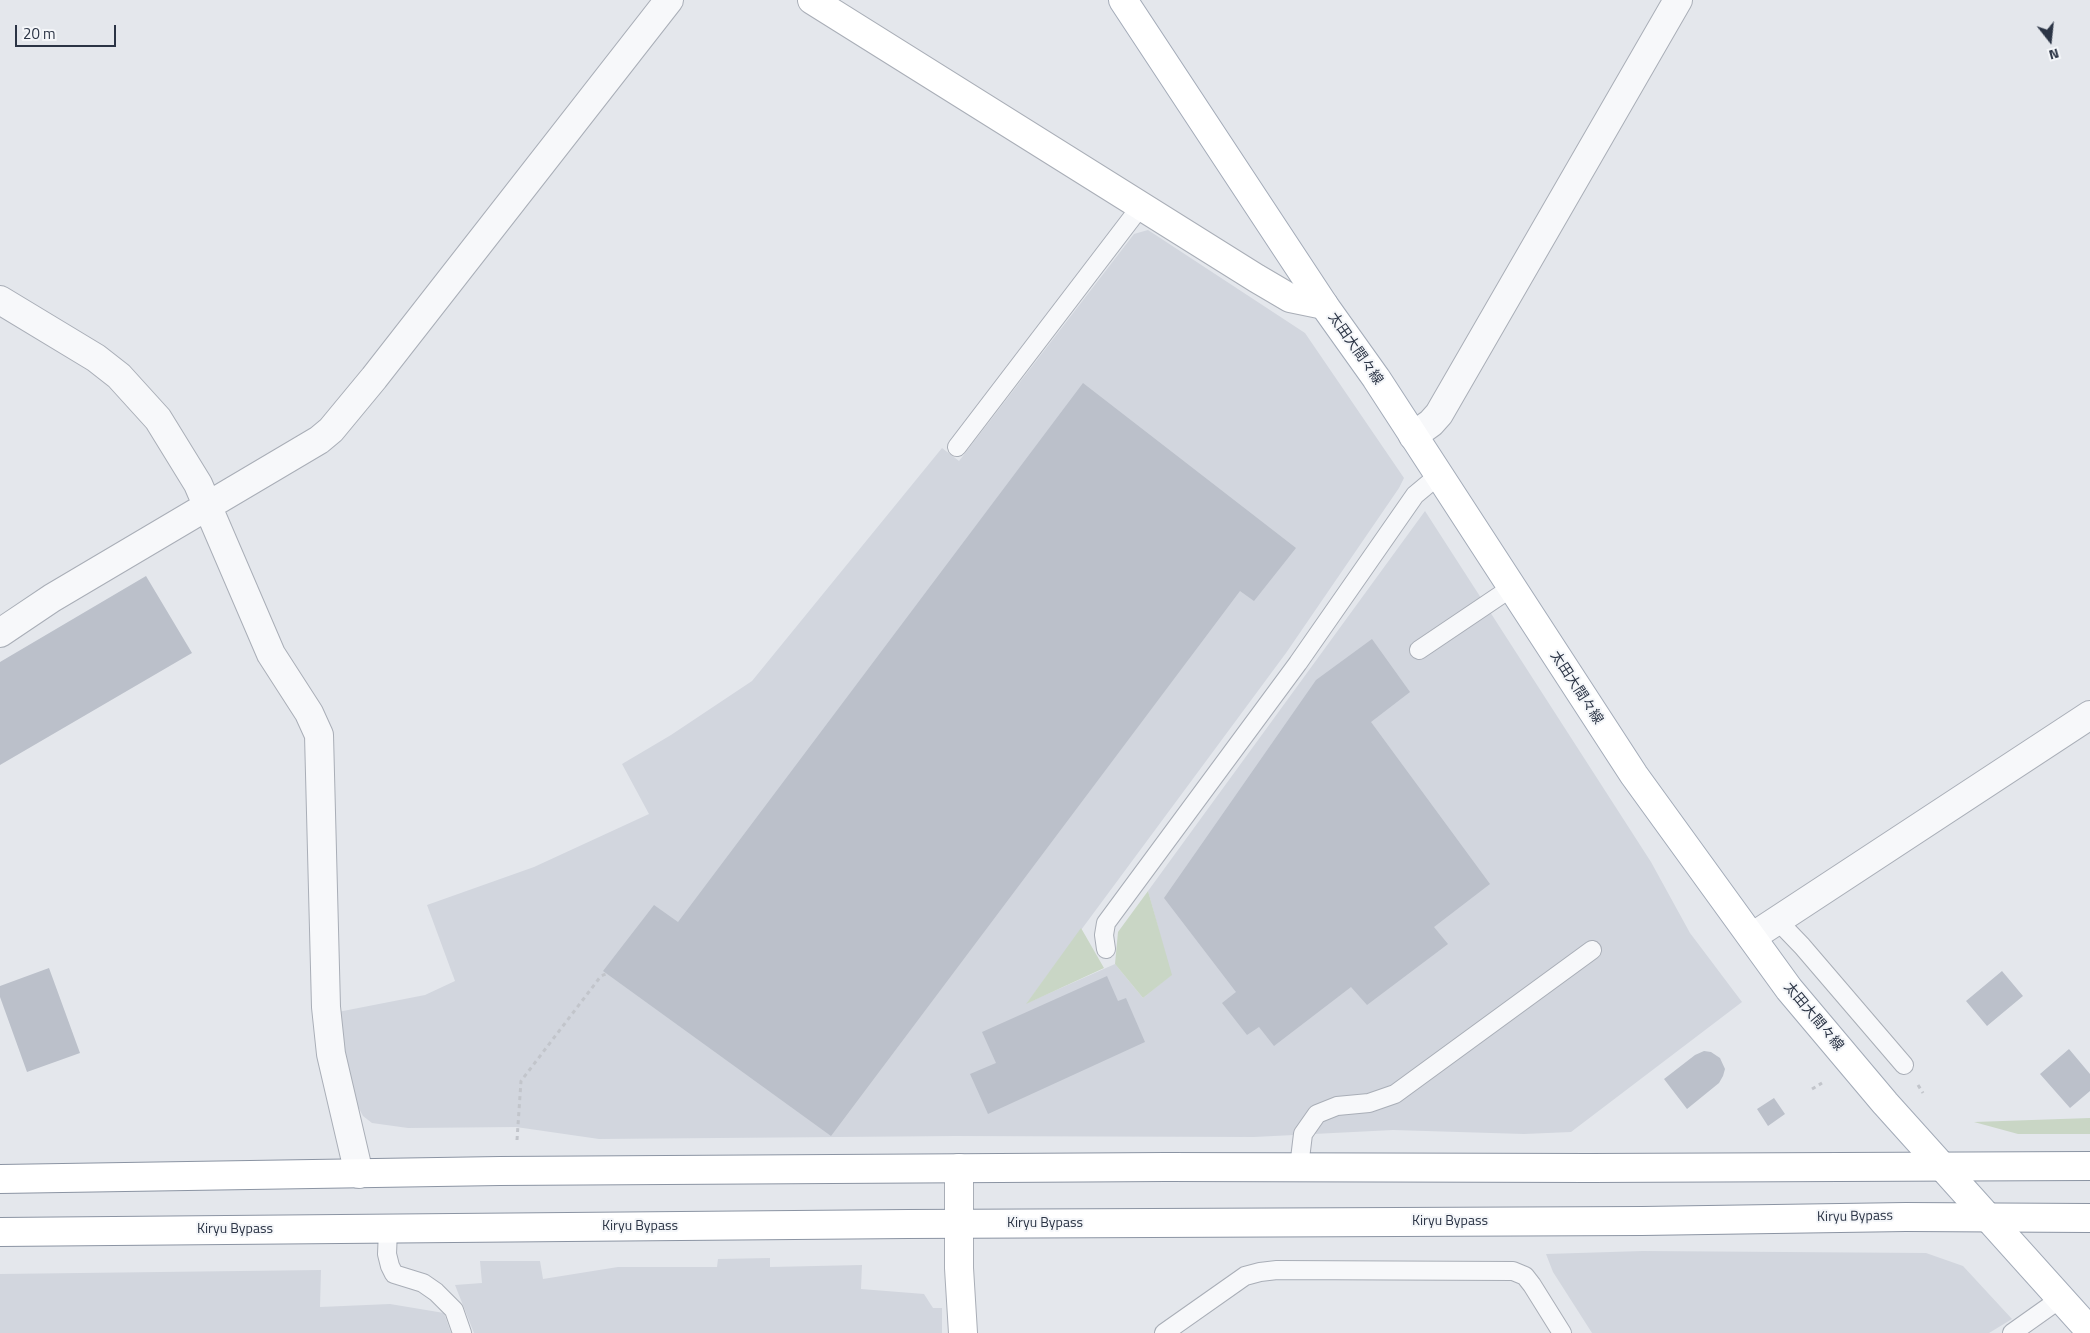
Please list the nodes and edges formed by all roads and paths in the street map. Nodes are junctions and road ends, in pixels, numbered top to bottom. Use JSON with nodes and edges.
{"nodes":[{"id":1,"x":668,"y":0,"type":"edge"},
{"id":2,"x":812,"y":0,"type":"edge"},
{"id":3,"x":1123,"y":0,"type":"edge"},
{"id":4,"x":1678,"y":0,"type":"edge"},
{"id":5,"x":1141,"y":206,"type":"junction"},
{"id":6,"x":0,"y":300,"type":"edge"},
{"id":7,"x":1324,"y":305,"type":"junction"},
{"id":8,"x":1413,"y":436,"type":"junction"},
{"id":9,"x":957,"y":447,"type":"dead end"},
{"id":10,"x":1439,"y":475,"type":"junction"},
{"id":11,"x":209,"y":506,"type":"junction"},
{"id":12,"x":1510,"y":588,"type":"junction"},
{"id":13,"x":0,"y":632,"type":"edge"},
{"id":14,"x":1419,"y":650,"type":"dead end"},
{"id":15,"x":2090,"y":716,"type":"edge"},
{"id":16,"x":1776,"y":919,"type":"junction"},
{"id":17,"x":1752,"y":937,"type":"junction"},
{"id":18,"x":1106,"y":949,"type":"dead end"},
{"id":19,"x":1592,"y":950,"type":"dead end"},
{"id":20,"x":606,"y":974,"type":"dead end"},
{"id":21,"x":1904,"y":1065,"type":"dead end"},
{"id":22,"x":1822,"y":1083,"type":"dead end"},
{"id":23,"x":1812,"y":1089,"type":"dead end"},
{"id":24,"x":517,"y":1145,"type":"dead end"},
{"id":25,"x":2090,"y":1166,"type":"edge"},
{"id":26,"x":959,"y":1168,"type":"junction"},
{"id":27,"x":1299,"y":1168,"type":"junction"},
{"id":28,"x":1944,"y":1168,"type":"junction"},
{"id":29,"x":359,"y":1174,"type":"junction"},
{"id":30,"x":0,"y":1179,"type":"edge"},
{"id":31,"x":2090,"y":1218,"type":"edge"},
{"id":32,"x":1987,"y":1219,"type":"junction"},
{"id":33,"x":959,"y":1224,"type":"junction"},
{"id":34,"x":388,"y":1230,"type":"junction"},
{"id":35,"x":0,"y":1232,"type":"edge"},
{"id":36,"x":2060,"y":1299,"type":"junction"},
{"id":37,"x":2090,"y":1331,"type":"edge"},
{"id":38,"x":462,"y":1333,"type":"edge"},
{"id":39,"x":963,"y":1333,"type":"edge"},
{"id":40,"x":1164,"y":1333,"type":"edge"},
{"id":41,"x":1562,"y":1333,"type":"edge"},
{"id":42,"x":2012,"y":1333,"type":"edge"}],
"edges":[{"from":1,"to":11,"type":"street"},
{"from":2,"to":5,"type":"main road"},
{"from":3,"to":7,"type":"main road","name":"太田大間々線"},
{"from":4,"to":8,"type":"street"},
{"from":5,"to":7,"type":"main road"},
{"from":5,"to":9,"type":"lane"},
{"from":6,"to":11,"type":"street"},
{"from":7,"to":8,"type":"main road","name":"太田大間々線"},
{"from":8,"to":10,"type":"main road","name":"太田大間々線"},
{"from":10,"to":12,"type":"main road","name":"太田大間々線"},
{"from":10,"to":18,"type":"lane"},
{"from":11,"to":13,"type":"street"},
{"from":11,"to":29,"type":"street"},
{"from":12,"to":14,"type":"lane"},
{"from":12,"to":17,"type":"main road","name":"太田大間々線"},
{"from":15,"to":16,"type":"street"},
{"from":16,"to":17,"type":"street"},
{"from":16,"to":21,"type":"lane"},
{"from":17,"to":28,"type":"main road","name":"太田大間々線"},
{"from":19,"to":27,"type":"lane"},
{"from":20,"to":24,"type":"path"},
{"from":22,"to":23,"type":"path"},
{"from":25,"to":28,"type":"main road"},
{"from":26,"to":27,"type":"main road"},
{"from":26,"to":29,"type":"main road"},
{"from":26,"to":33,"type":"main road"},
{"from":27,"to":28,"type":"main road"},
{"from":28,"to":32,"type":"main road","name":"太田大間々線"},
{"from":29,"to":30,"type":"main road"},
{"from":31,"to":32,"type":"main road","name":"Kiryu Bypass"},
{"from":32,"to":33,"type":"main road","name":"Kiryu Bypass"},
{"from":32,"to":36,"type":"main road","name":"太田大間々線"},
{"from":33,"to":34,"type":"main road","name":"Kiryu Bypass"},
{"from":33,"to":39,"type":"main road"},
{"from":34,"to":35,"type":"main road","name":"Kiryu Bypass"},
{"from":34,"to":38,"type":"lane"},
{"from":36,"to":37,"type":"main road","name":"太田大間々線"},
{"from":36,"to":42,"type":"lane"},
{"from":40,"to":41,"type":"lane"}]}
